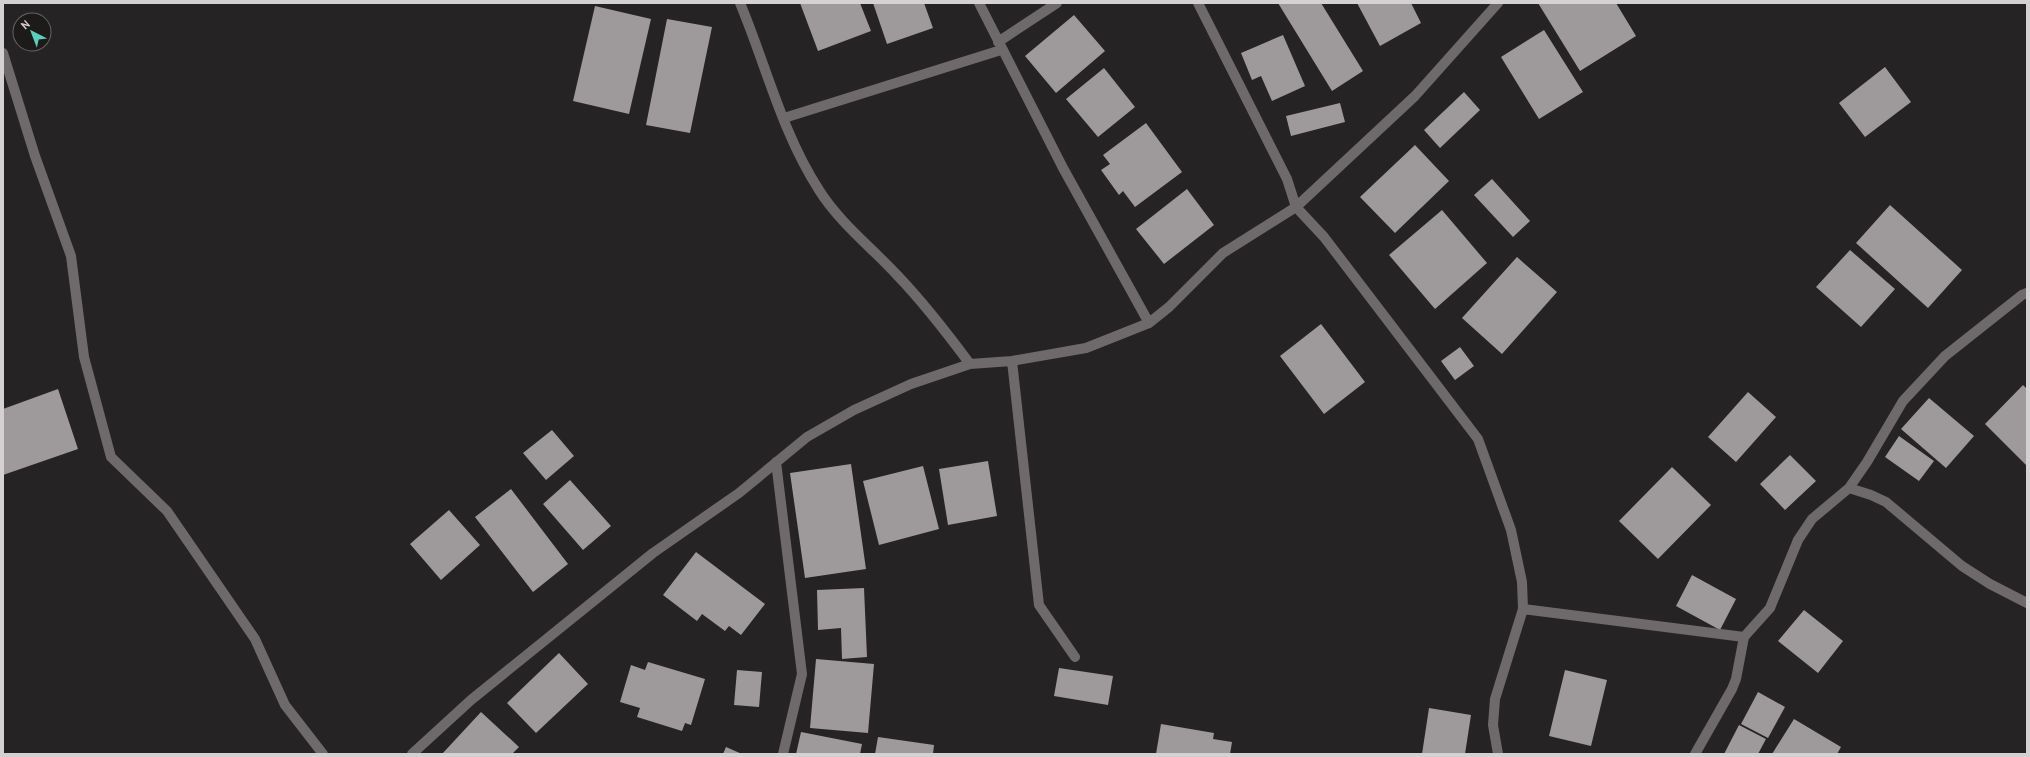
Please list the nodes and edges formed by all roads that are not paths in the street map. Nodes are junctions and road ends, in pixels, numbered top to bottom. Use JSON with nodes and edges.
{"nodes":[{"id":1,"x":740,"y":3,"type":"edge"},
{"id":2,"x":979,"y":3,"type":"edge"},
{"id":3,"x":1057,"y":3,"type":"edge"},
{"id":4,"x":1198,"y":3,"type":"edge"},
{"id":5,"x":1498,"y":3,"type":"edge"},
{"id":6,"x":999,"y":46,"type":"junction"},
{"id":7,"x":3,"y":53,"type":"edge"},
{"id":8,"x":784,"y":118,"type":"junction"},
{"id":9,"x":1296,"y":207,"type":"junction"},
{"id":10,"x":2027,"y":293,"type":"edge"},
{"id":11,"x":1148,"y":323,"type":"junction"},
{"id":12,"x":1012,"y":361,"type":"junction"},
{"id":13,"x":970,"y":364,"type":"junction"},
{"id":14,"x":776,"y":462,"type":"junction"},
{"id":15,"x":1849,"y":488,"type":"junction"},
{"id":16,"x":2027,"y":603,"type":"edge"},
{"id":17,"x":1523,"y":609,"type":"junction"},
{"id":18,"x":1744,"y":638,"type":"junction"},
{"id":19,"x":1075,"y":657,"type":"dead end"},
{"id":20,"x":323,"y":754,"type":"edge"},
{"id":21,"x":412,"y":754,"type":"edge"},
{"id":22,"x":784,"y":754,"type":"edge"},
{"id":23,"x":1498,"y":754,"type":"edge"},
{"id":24,"x":1695,"y":754,"type":"edge"}],
"edges":[{"from":1,"to":8,"type":"street"},
{"from":2,"to":6,"type":"street"},
{"from":3,"to":6,"type":"street"},
{"from":4,"to":9,"type":"street"},
{"from":5,"to":9,"type":"street"},
{"from":6,"to":8,"type":"street"},
{"from":6,"to":11,"type":"street"},
{"from":7,"to":20,"type":"street"},
{"from":8,"to":13,"type":"street"},
{"from":9,"to":11,"type":"street"},
{"from":9,"to":17,"type":"street"},
{"from":10,"to":15,"type":"street"},
{"from":11,"to":12,"type":"street"},
{"from":12,"to":13,"type":"street"},
{"from":12,"to":19,"type":"street"},
{"from":13,"to":14,"type":"street"},
{"from":14,"to":21,"type":"street"},
{"from":14,"to":22,"type":"street"},
{"from":15,"to":16,"type":"street"},
{"from":15,"to":18,"type":"street"},
{"from":17,"to":18,"type":"street"},
{"from":17,"to":23,"type":"street"},
{"from":18,"to":24,"type":"street"}]}
